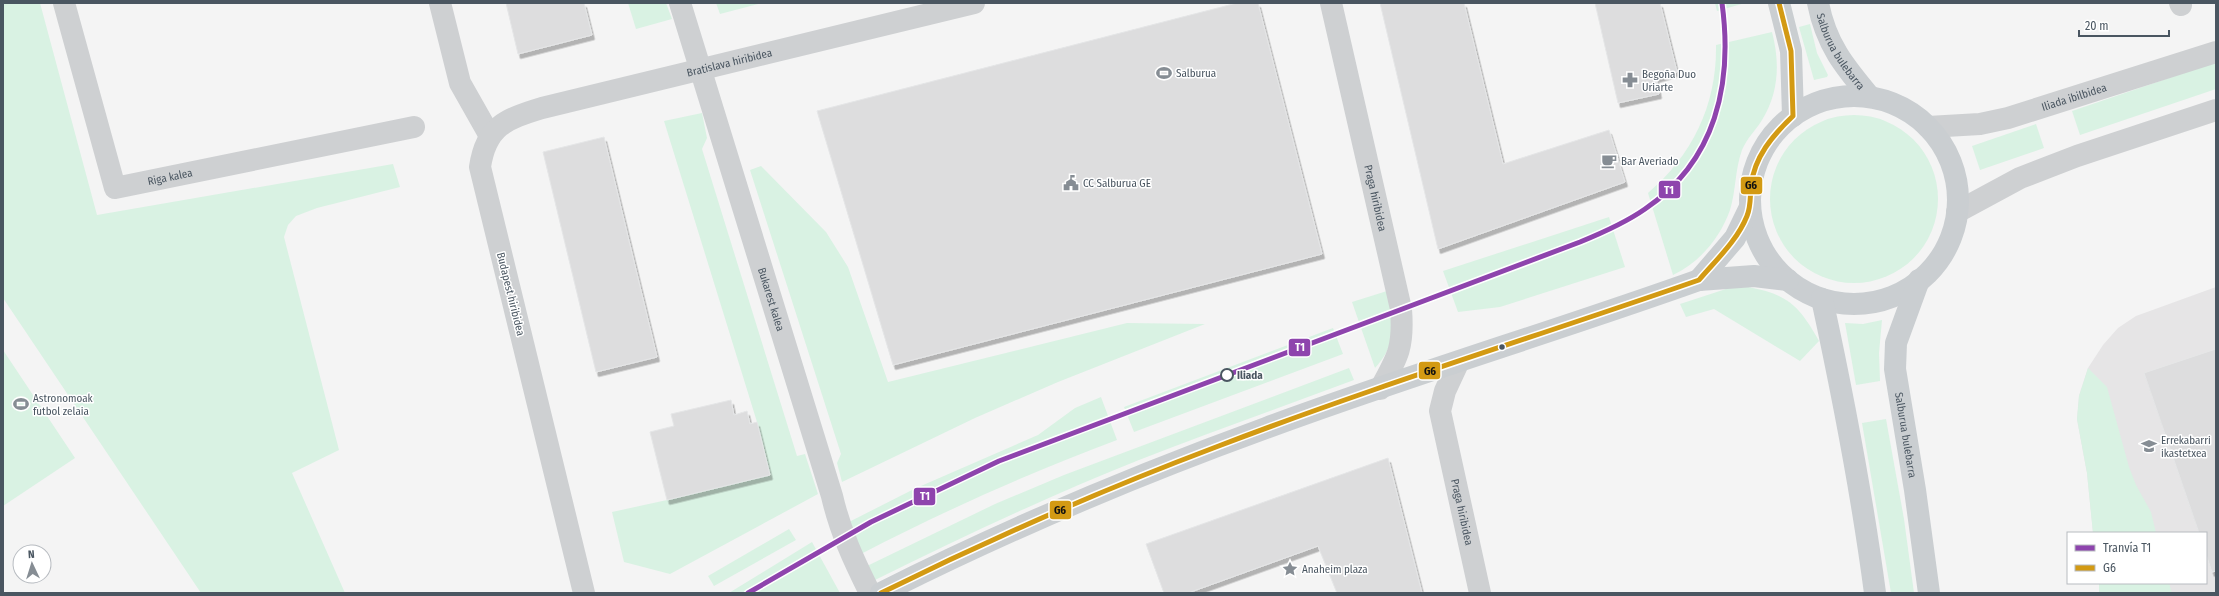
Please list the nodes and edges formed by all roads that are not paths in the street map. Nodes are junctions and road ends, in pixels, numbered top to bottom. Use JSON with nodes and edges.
{"nodes":[{"id":1,"x":64,"y":3,"type":"edge"},
{"id":2,"x":440,"y":3,"type":"edge"},
{"id":3,"x":680,"y":3,"type":"edge"},
{"id":4,"x":974,"y":3,"type":"edge"},
{"id":5,"x":1331,"y":3,"type":"edge"},
{"id":6,"x":1779,"y":3,"type":"edge"},
{"id":7,"x":1818,"y":3,"type":"edge"},
{"id":8,"x":2216,"y":52,"type":"edge"},
{"id":9,"x":699,"y":71,"type":"junction"},
{"id":10,"x":1870,"y":97,"type":"junction"},
{"id":11,"x":2216,"y":110,"type":"edge"},
{"id":12,"x":1793,"y":116,"type":"junction"},
{"id":13,"x":414,"y":127,"type":"dead end"},
{"id":14,"x":1928,"y":127,"type":"junction"},
{"id":15,"x":490,"y":136,"type":"junction"},
{"id":16,"x":1750,"y":207,"type":"junction"},
{"id":17,"x":1957,"y":212,"type":"junction"},
{"id":18,"x":1699,"y":280,"type":"junction"},
{"id":19,"x":1788,"y":280,"type":"junction"},
{"id":20,"x":1920,"y":280,"type":"junction"},
{"id":21,"x":1822,"y":299,"type":"junction"},
{"id":22,"x":1458,"y":363,"type":"junction"},
{"id":23,"x":1380,"y":389,"type":"junction"},
{"id":24,"x":584,"y":593,"type":"edge"},
{"id":25,"x":870,"y":593,"type":"edge"},
{"id":26,"x":881,"y":593,"type":"edge"},
{"id":27,"x":1480,"y":593,"type":"edge"},
{"id":28,"x":1875,"y":593,"type":"edge"},
{"id":29,"x":1929,"y":593,"type":"edge"}],
"edges":[{"from":1,"to":13,"type":"street","name":"Riga kalea"},
{"from":2,"to":15,"type":"street"},
{"from":3,"to":9,"type":"street","name":"Bukarest kalea"},
{"from":4,"to":9,"type":"street","name":"Bratislava hiribidea"},
{"from":5,"to":23,"type":"street","name":"Praga hiribidea"},
{"from":6,"to":12,"type":"main road"},
{"from":7,"to":10,"type":"main road","name":"Salburua bulebarra"},
{"from":8,"to":14,"type":"street","name":"Iliada ibilbidea"},
{"from":9,"to":15,"type":"street","name":"Bratislava hiribidea"},
{"from":9,"to":25,"type":"street","name":"Bukarest kalea"},
{"from":10,"to":12,"type":"main road"},
{"from":10,"to":14,"type":"main road"},
{"from":11,"to":17,"type":"street"},
{"from":12,"to":16,"type":"main road"},
{"from":14,"to":17,"type":"main road"},
{"from":15,"to":24,"type":"street","name":"Budapest hiribidea"},
{"from":16,"to":18,"type":"main road"},
{"from":16,"to":19,"type":"main road"},
{"from":17,"to":20,"type":"main road"},
{"from":18,"to":19,"type":"main road"},
{"from":18,"to":22,"type":"main road"},
{"from":19,"to":21,"type":"main road"},
{"from":20,"to":21,"type":"main road"},
{"from":20,"to":29,"type":"main road","name":"Salburua bulebarra"},
{"from":21,"to":28,"type":"main road"},
{"from":22,"to":23,"type":"main road"},
{"from":22,"to":27,"type":"street","name":"Praga hiribidea"},
{"from":23,"to":26,"type":"main road"}]}
